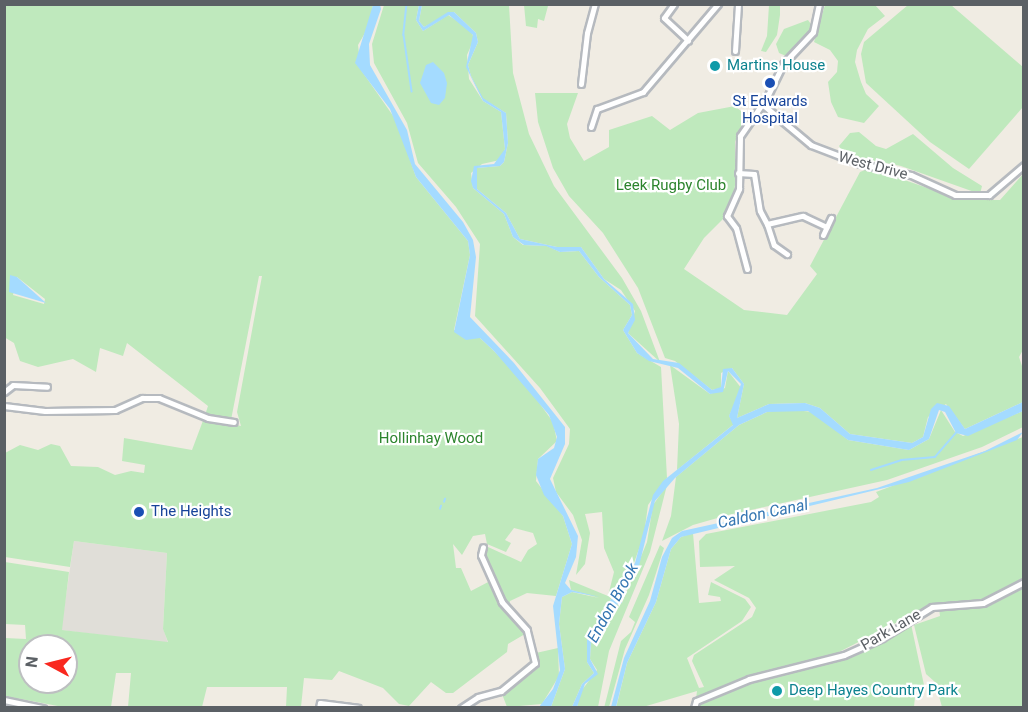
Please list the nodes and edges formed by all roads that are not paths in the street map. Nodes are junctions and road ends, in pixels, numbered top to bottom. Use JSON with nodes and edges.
{"nodes":[{"id":1,"x":595,"y":4,"type":"edge"},
{"id":2,"x":674,"y":4,"type":"edge"},
{"id":3,"x":718,"y":4,"type":"edge"},
{"id":4,"x":738,"y":4,"type":"edge"},
{"id":5,"x":819,"y":4,"type":"edge"},
{"id":6,"x":688,"y":40,"type":"junction"},
{"id":7,"x":735,"y":51,"type":"dead end"},
{"id":8,"x":581,"y":84,"type":"dead end"},
{"id":9,"x":762,"y":104,"type":"junction"},
{"id":10,"x":591,"y":127,"type":"dead end"},
{"id":11,"x":1023,"y":165,"type":"edge"},
{"id":12,"x":738,"y":173,"type":"junction"},
{"id":13,"x":831,"y":218,"type":"dead end"},
{"id":14,"x":768,"y":224,"type":"junction"},
{"id":15,"x":827,"y":227,"type":"junction"},
{"id":16,"x":822,"y":235,"type":"dead end"},
{"id":17,"x":787,"y":254,"type":"dead end"},
{"id":18,"x":747,"y":269,"type":"dead end"},
{"id":19,"x":47,"y":387,"type":"dead end"},
{"id":20,"x":4,"y":392,"type":"edge"},
{"id":21,"x":4,"y":406,"type":"edge"},
{"id":22,"x":234,"y":422,"type":"dead end"},
{"id":23,"x":483,"y":547,"type":"dead end"},
{"id":24,"x":1023,"y":582,"type":"edge"},
{"id":25,"x":4,"y":700,"type":"edge"},
{"id":26,"x":43,"y":708,"type":"edge"},
{"id":27,"x":319,"y":708,"type":"edge"},
{"id":28,"x":358,"y":708,"type":"edge"},
{"id":29,"x":461,"y":708,"type":"edge"},
{"id":30,"x":694,"y":708,"type":"edge"}],
"edges":[{"from":1,"to":8,"type":"street"},
{"from":2,"to":6,"type":"street"},
{"from":3,"to":6,"type":"street"},
{"from":4,"to":7,"type":"street"},
{"from":5,"to":9,"type":"street"},
{"from":6,"to":10,"type":"street"},
{"from":9,"to":11,"type":"street","name":"West Drive"},
{"from":9,"to":12,"type":"street"},
{"from":12,"to":14,"type":"street"},
{"from":12,"to":18,"type":"street"},
{"from":13,"to":15,"type":"street"},
{"from":14,"to":15,"type":"street"},
{"from":14,"to":17,"type":"street"},
{"from":15,"to":16,"type":"street"},
{"from":19,"to":20,"type":"street"},
{"from":21,"to":22,"type":"street"},
{"from":23,"to":29,"type":"street"},
{"from":24,"to":30,"type":"street","name":"Park Lane"},
{"from":25,"to":26,"type":"street"},
{"from":27,"to":28,"type":"street"}]}
